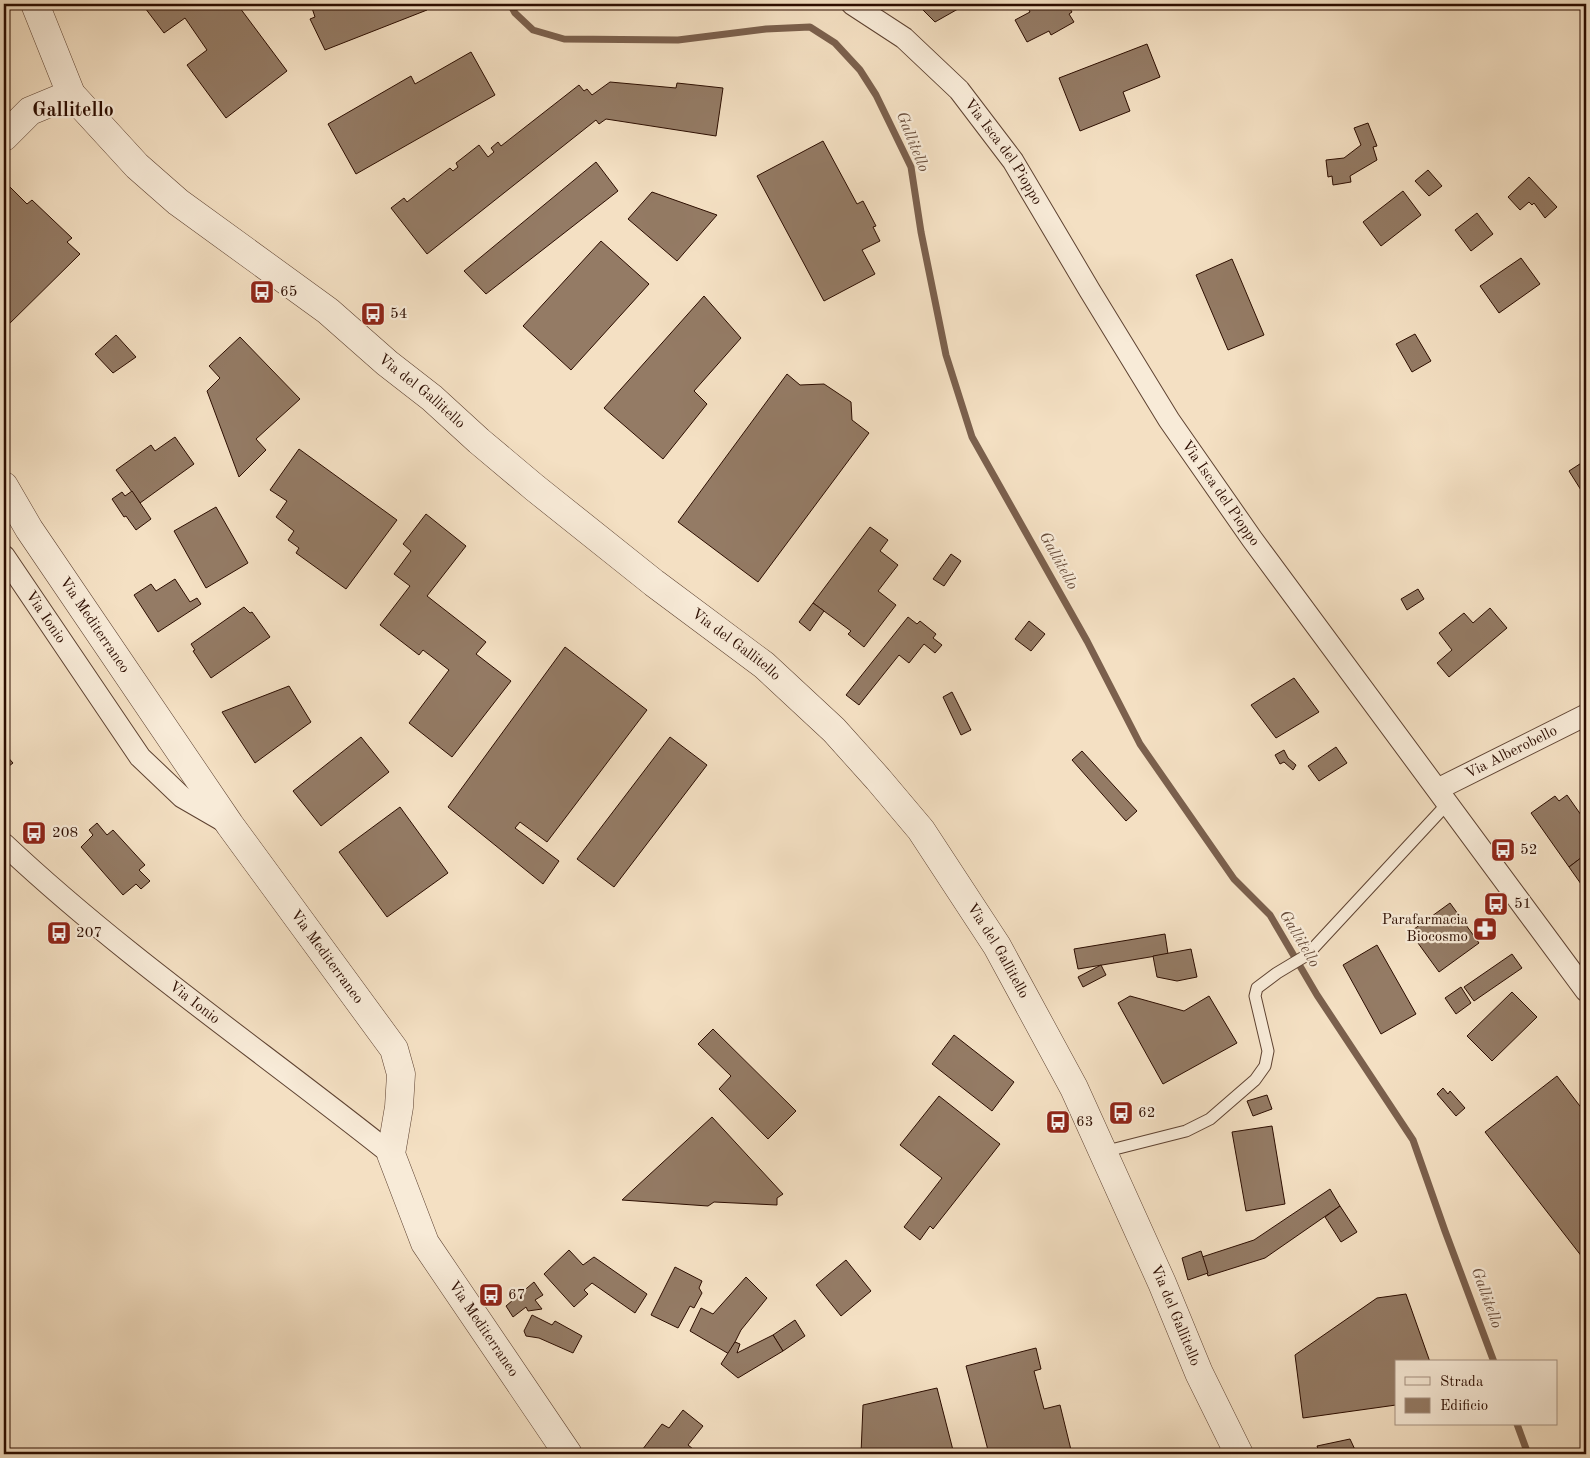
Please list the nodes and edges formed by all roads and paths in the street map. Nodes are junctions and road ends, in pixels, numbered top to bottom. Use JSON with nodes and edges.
{"nodes":[{"id":1,"x":35,"y":4,"type":"edge"},
{"id":2,"x":852,"y":4,"type":"edge"},
{"id":3,"x":71,"y":94,"type":"junction"},
{"id":4,"x":4,"y":137,"type":"edge"},
{"id":5,"x":4,"y":486,"type":"edge"},
{"id":6,"x":4,"y":556,"type":"edge"},
{"id":7,"x":1586,"y":715,"type":"edge"},
{"id":8,"x":1443,"y":796,"type":"junction"},
{"id":9,"x":230,"y":825,"type":"junction"},
{"id":10,"x":4,"y":844,"type":"edge"},
{"id":11,"x":1586,"y":991,"type":"edge"},
{"id":12,"x":1103,"y":1152,"type":"junction"},
{"id":13,"x":391,"y":1154,"type":"junction"},
{"id":14,"x":568,"y":1454,"type":"edge"},
{"id":15,"x":1239,"y":1454,"type":"edge"}],
"edges":[{"from":1,"to":3,"type":"street","name":"Via del Gallitello"},
{"from":2,"to":8,"type":"street","name":"Via Isca del Pioppo"},
{"from":3,"to":4,"type":"street"},
{"from":3,"to":12,"type":"street","name":"Via del Gallitello"},
{"from":5,"to":9,"type":"street","name":"Via Mediterraneo"},
{"from":6,"to":9,"type":"street","name":"Via Ionio"},
{"from":7,"to":8,"type":"street","name":"Via Alberobello"},
{"from":8,"to":11,"type":"street","name":"Via Isca del Pioppo"},
{"from":8,"to":12,"type":"lane"},
{"from":9,"to":13,"type":"street","name":"Via Mediterraneo"},
{"from":10,"to":13,"type":"street","name":"Via Ionio"},
{"from":12,"to":15,"type":"street","name":"Via del Gallitello"},
{"from":13,"to":14,"type":"street","name":"Via Mediterraneo"}]}
